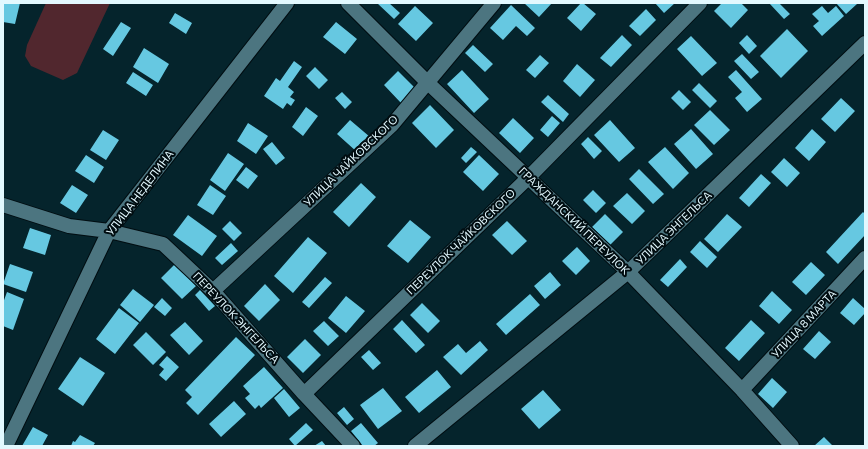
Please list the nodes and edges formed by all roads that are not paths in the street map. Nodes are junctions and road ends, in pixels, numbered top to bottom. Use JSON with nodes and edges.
{"nodes":[{"id":1,"x":287,"y":3,"type":"edge"},
{"id":2,"x":348,"y":3,"type":"edge"},
{"id":3,"x":494,"y":3,"type":"edge"},
{"id":4,"x":700,"y":3,"type":"edge"},
{"id":5,"x":865,"y":43,"type":"edge"},
{"id":6,"x":427,"y":82,"type":"junction"},
{"id":7,"x":529,"y":177,"type":"junction"},
{"id":8,"x":3,"y":205,"type":"edge"},
{"id":9,"x":109,"y":231,"type":"junction"},
{"id":10,"x":865,"y":258,"type":"edge"},
{"id":11,"x":628,"y":272,"type":"junction"},
{"id":12,"x":213,"y":291,"type":"junction"},
{"id":13,"x":742,"y":390,"type":"junction"},
{"id":14,"x":304,"y":394,"type":"junction"},
{"id":15,"x":6,"y":446,"type":"edge"},
{"id":16,"x":353,"y":446,"type":"edge"},
{"id":17,"x":415,"y":446,"type":"edge"},
{"id":18,"x":792,"y":446,"type":"edge"}],
"edges":[{"from":1,"to":9,"type":"street","name":"УЛИЦА НЕДЕЛИНА"},
{"from":2,"to":6,"type":"street","name":"ГРАЖДАНСКИЙ ПЕРЕУЛОК"},
{"from":3,"to":6,"type":"street","name":"УЛИЦА ЧАЙКОВСКОГО"},
{"from":4,"to":7,"type":"street","name":"ПЕРЕУЛОК ЧАЙКОВСКОГО"},
{"from":5,"to":11,"type":"street","name":"УЛИЦА ЭНГЕЛЬСА"},
{"from":6,"to":7,"type":"street","name":"ГРАЖДАНСКИЙ ПЕРЕУЛОК"},
{"from":6,"to":12,"type":"street","name":"УЛИЦА ЧАЙКОВСКОГО"},
{"from":7,"to":11,"type":"street","name":"ГРАЖДАНСКИЙ ПЕРЕУЛОК"},
{"from":7,"to":14,"type":"street","name":"ПЕРЕУЛОК ЧАЙКОВСКОГО"},
{"from":8,"to":9,"type":"street","name":"ПЕРЕУЛОК ЭНГЕЛЬСА"},
{"from":9,"to":12,"type":"street","name":"ПЕРЕУЛОК ЭНГЕЛЬСА"},
{"from":9,"to":15,"type":"street","name":"УЛИЦА НЕДЕЛИНА"},
{"from":10,"to":13,"type":"street","name":"УЛИЦА 8 МАРТА"},
{"from":11,"to":13,"type":"street","name":"ГРАЖДАНСКИЙ ПЕРЕУЛОК"},
{"from":11,"to":17,"type":"street","name":"УЛИЦА ЭНГЕЛЬСА"},
{"from":12,"to":14,"type":"street","name":"ПЕРЕУЛОК ЭНГЕЛЬСА"},
{"from":13,"to":18,"type":"street","name":"ГРАЖДАНСКИЙ ПЕРЕУЛОК"},
{"from":14,"to":16,"type":"street","name":"ПЕРЕУЛОК ЭНГЕЛЬСА"}]}
